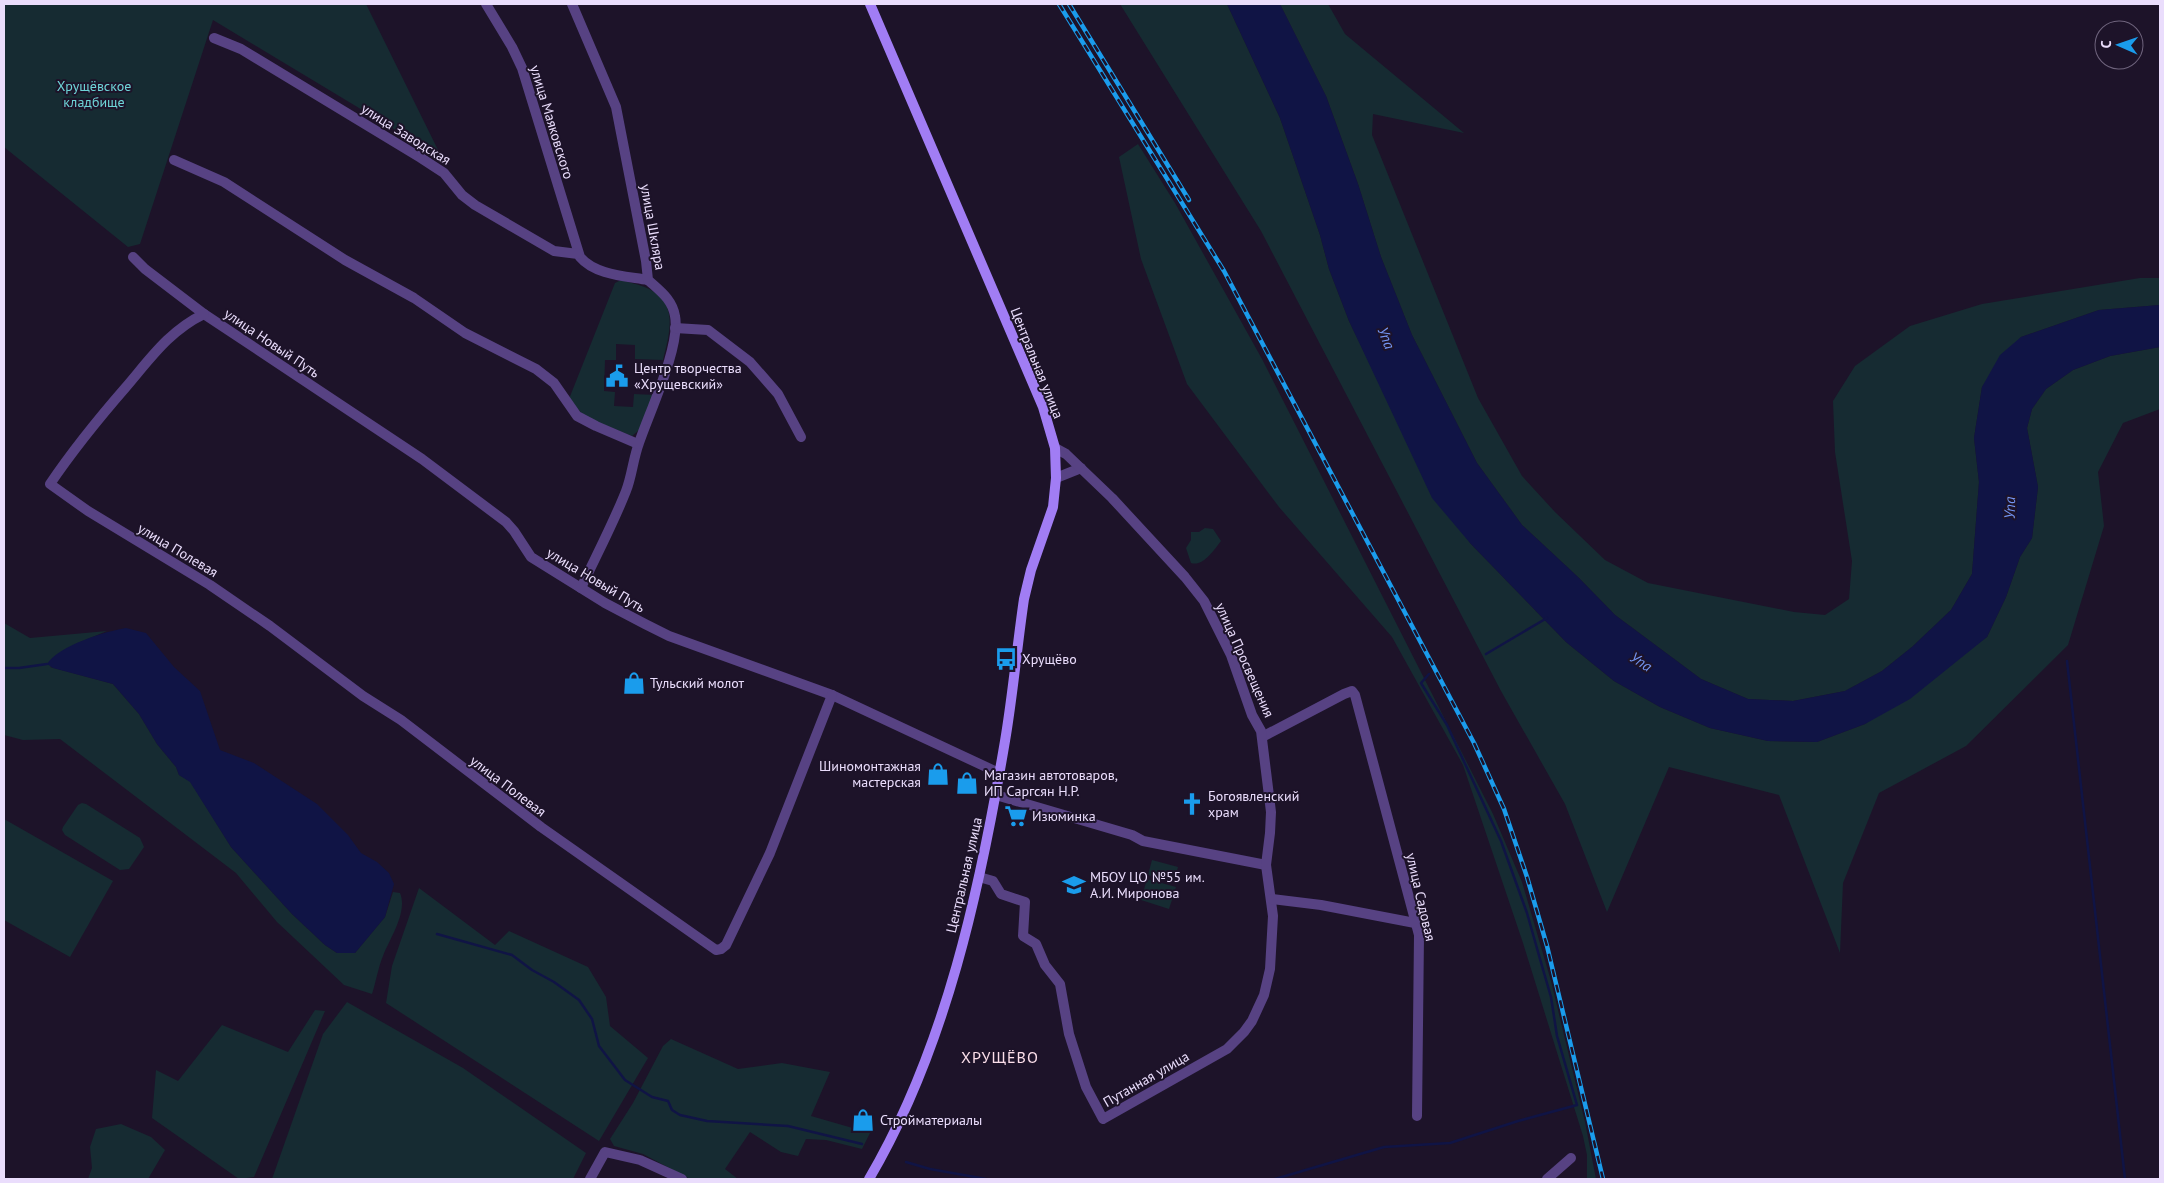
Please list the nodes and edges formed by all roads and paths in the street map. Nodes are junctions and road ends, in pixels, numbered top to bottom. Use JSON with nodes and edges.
{"nodes":[{"id":1,"x":486,"y":4,"type":"edge"},
{"id":2,"x":572,"y":4,"type":"edge"},
{"id":3,"x":870,"y":4,"type":"edge"},
{"id":4,"x":214,"y":38,"type":"dead end"},
{"id":5,"x":174,"y":160,"type":"dead end"},
{"id":6,"x":578,"y":254,"type":"junction"},
{"id":7,"x":133,"y":257,"type":"dead end"},
{"id":8,"x":648,"y":280,"type":"junction"},
{"id":9,"x":204,"y":314,"type":"junction"},
{"id":10,"x":675,"y":328,"type":"junction"},
{"id":11,"x":801,"y":437,"type":"dead end"},
{"id":12,"x":638,"y":444,"type":"junction"},
{"id":13,"x":1055,"y":448,"type":"junction"},
{"id":14,"x":1081,"y":468,"type":"junction"},
{"id":15,"x":1056,"y":478,"type":"junction"},
{"id":16,"x":581,"y":588,"type":"junction"},
{"id":17,"x":832,"y":695,"type":"junction"},
{"id":18,"x":1262,"y":737,"type":"junction"},
{"id":19,"x":999,"y":773,"type":"junction"},
{"id":20,"x":996,"y":795,"type":"junction"},
{"id":21,"x":1266,"y":865,"type":"junction"},
{"id":22,"x":978,"y":877,"type":"junction"},
{"id":23,"x":1272,"y":898,"type":"junction"},
{"id":24,"x":1415,"y":922,"type":"junction"},
{"id":25,"x":1227,"y":1049,"type":"joint"},
{"id":26,"x":1417,"y":1116,"type":"dead end"},
{"id":27,"x":1571,"y":1158,"type":"dead end"},
{"id":28,"x":590,"y":1179,"type":"edge"},
{"id":29,"x":682,"y":1179,"type":"edge"},
{"id":30,"x":869,"y":1179,"type":"edge"},
{"id":31,"x":1547,"y":1179,"type":"edge"}],
"edges":[{"from":1,"to":6,"type":"street","name":"улица Маяковского"},
{"from":2,"to":8,"type":"street","name":"улица Шкляра"},
{"from":3,"to":13,"type":"main road","name":"Центральная улица"},
{"from":4,"to":6,"type":"street","name":"улица Заводская"},
{"from":5,"to":12,"type":"street"},
{"from":6,"to":8,"type":"street"},
{"from":7,"to":9,"type":"street","name":"улица Новый Путь"},
{"from":8,"to":10,"type":"street","name":"улица Шкляра"},
{"from":9,"to":16,"type":"street","name":"улица Новый Путь"},
{"from":9,"to":17,"type":"street","name":"улица Полевая"},
{"from":10,"to":11,"type":"street"},
{"from":10,"to":12,"type":"street","name":"улица Шкляра"},
{"from":12,"to":16,"type":"street","name":"улица Шкляра"},
{"from":13,"to":14,"type":"street","name":"улица Просвещения"},
{"from":13,"to":15,"type":"main road","name":"Центральная улица"},
{"from":14,"to":15,"type":"street"},
{"from":14,"to":18,"type":"street","name":"улица Просвещения"},
{"from":15,"to":19,"type":"main road","name":"Центральная улица"},
{"from":16,"to":17,"type":"street","name":"улица Новый Путь"},
{"from":17,"to":19,"type":"street","name":"улица Новый Путь"},
{"from":18,"to":21,"type":"street","name":"улица Просвещения"},
{"from":18,"to":24,"type":"street","name":"улица Садовая"},
{"from":19,"to":20,"type":"main road","name":"Центральная улица"},
{"from":20,"to":21,"type":"street"},
{"from":20,"to":22,"type":"main road","name":"Центральная улица"},
{"from":21,"to":23,"type":"street","name":"улица Просвещения"},
{"from":22,"to":25,"type":"street","name":"Путанная улица"},
{"from":22,"to":30,"type":"main road","name":"Центральная улица"},
{"from":23,"to":24,"type":"street"},
{"from":23,"to":25,"type":"street","name":"улица Просвещения"},
{"from":24,"to":26,"type":"street","name":"улица Садовая"},
{"from":27,"to":31,"type":"street"},
{"from":28,"to":29,"type":"street"}]}
